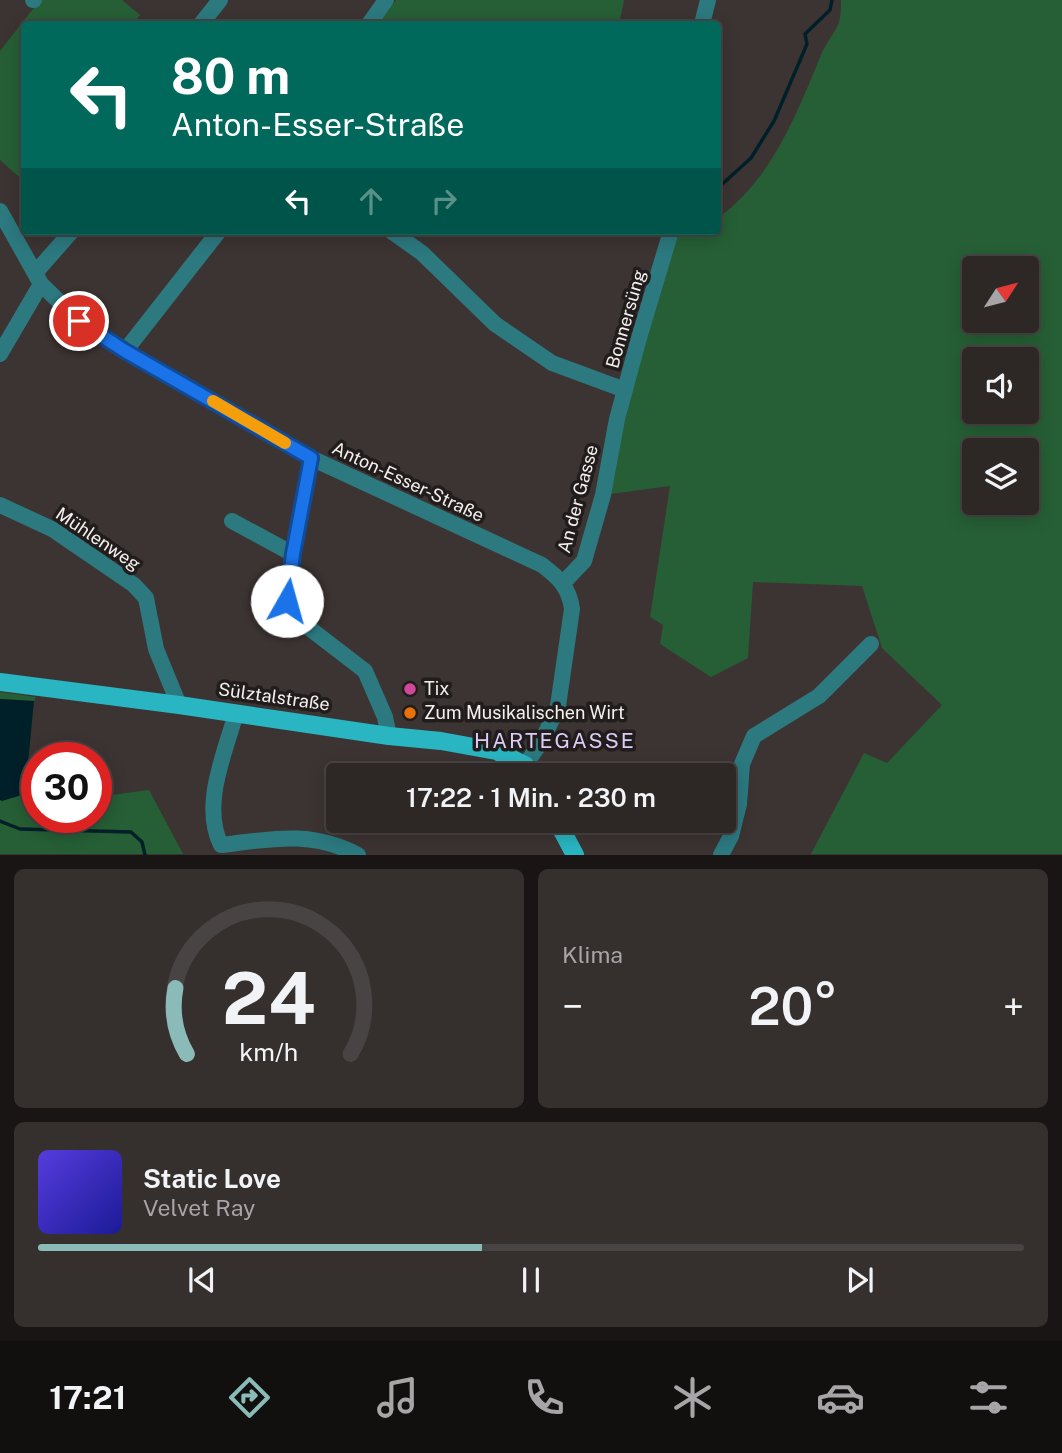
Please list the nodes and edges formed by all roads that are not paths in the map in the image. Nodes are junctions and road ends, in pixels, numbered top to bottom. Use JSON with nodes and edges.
{"nodes":[{"id":1,"x":220,"y":0,"type":"edge"},
{"id":2,"x":386,"y":0,"type":"edge"},
{"id":3,"x":708,"y":0,"type":"edge"},
{"id":4,"x":203,"y":21,"type":"edge"},
{"id":5,"x":371,"y":21,"type":"edge"},
{"id":6,"x":703,"y":21,"type":"edge"},
{"id":7,"x":0,"y":211,"type":"edge"},
{"id":8,"x":69,"y":235,"type":"edge"},
{"id":9,"x":216,"y":235,"type":"edge"},
{"id":10,"x":397,"y":235,"type":"edge"},
{"id":11,"x":670,"y":235,"type":"edge"},
{"id":12,"x":38,"y":279,"type":"junction"},
{"id":13,"x":125,"y":351,"type":"junction"},
{"id":14,"x":0,"y":354,"type":"edge"},
{"id":15,"x":625,"y":390,"type":"junction"},
{"id":16,"x":617,"y":419,"type":"joint"},
{"id":17,"x":311,"y":458,"type":"junction"},
{"id":18,"x":0,"y":505,"type":"edge"},
{"id":19,"x":232,"y":521,"type":"dead end"},
{"id":20,"x":293,"y":554,"type":"junction"},
{"id":21,"x":564,"y":582,"type":"junction"},
{"id":22,"x":871,"y":644,"type":"dead end"},
{"id":23,"x":0,"y":682,"type":"edge"},
{"id":24,"x":179,"y":705,"type":"junction"},
{"id":25,"x":236,"y":713,"type":"junction"},
{"id":26,"x":389,"y":736,"type":"junction"},
{"id":27,"x":517,"y":763,"type":"edge"},
{"id":28,"x":532,"y":763,"type":"edge"},
{"id":29,"x":564,"y":833,"type":"edge"},
{"id":30,"x":217,"y":850,"type":"edge"},
{"id":31,"x":358,"y":855,"type":"edge"},
{"id":32,"x":575,"y":855,"type":"edge"},
{"id":33,"x":721,"y":855,"type":"edge"}],
"edges":[{"from":1,"to":4,"type":"street"},
{"from":2,"to":5,"type":"street"},
{"from":3,"to":6,"type":"street"},
{"from":7,"to":12,"type":"street","name":"Anton-Esser-Straße"},
{"from":8,"to":12,"type":"street"},
{"from":9,"to":13,"type":"street"},
{"from":10,"to":15,"type":"street"},
{"from":11,"to":15,"type":"street","name":"Bonnersüng"},
{"from":12,"to":13,"type":"street","name":"Anton-Esser-Straße"},
{"from":12,"to":14,"type":"street"},
{"from":13,"to":17,"type":"street","name":"Anton-Esser-Straße"},
{"from":15,"to":16,"type":"street","name":"Bonnersüng"},
{"from":16,"to":21,"type":"street","name":"An der Gasse"},
{"from":17,"to":20,"type":"street"},
{"from":17,"to":21,"type":"street","name":"Anton-Esser-Straße"},
{"from":18,"to":24,"type":"street","name":"Mühlenweg"},
{"from":19,"to":20,"type":"street"},
{"from":20,"to":26,"type":"street"},
{"from":21,"to":28,"type":"street"},
{"from":22,"to":33,"type":"street"},
{"from":23,"to":24,"type":"main road","name":"Sülztalstraße"},
{"from":24,"to":25,"type":"main road","name":"Sülztalstraße"},
{"from":25,"to":26,"type":"main road","name":"Sülztalstraße"},
{"from":25,"to":30,"type":"street"},
{"from":26,"to":27,"type":"main road","name":"Sülztalstraße"},
{"from":29,"to":32,"type":"main road"},
{"from":30,"to":31,"type":"street"}]}
